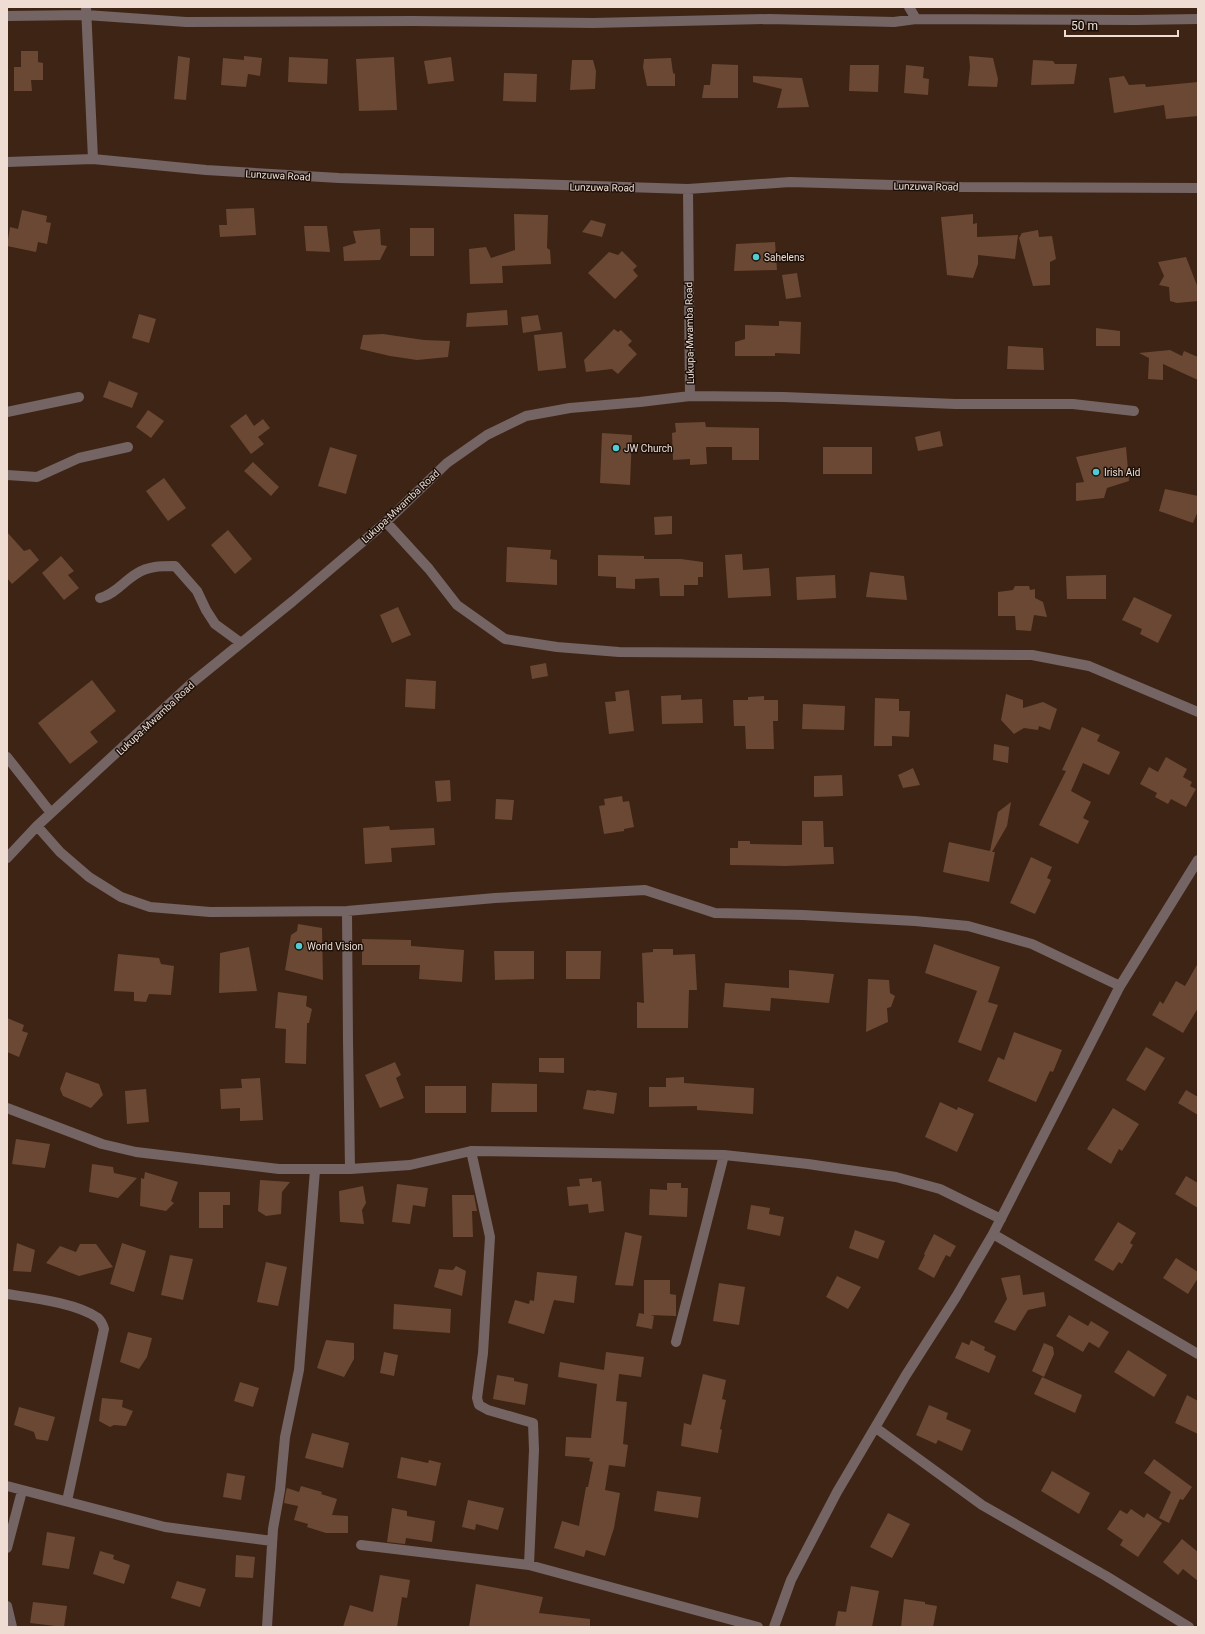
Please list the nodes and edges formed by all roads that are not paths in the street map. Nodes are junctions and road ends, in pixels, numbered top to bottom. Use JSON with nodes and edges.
{"nodes":[{"id":1,"x":910,"y":7,"type":"edge"},
{"id":2,"x":86,"y":10,"type":"edge"},
{"id":3,"x":7,"y":16,"type":"edge"},
{"id":4,"x":916,"y":19,"type":"junction"},
{"id":5,"x":1198,"y":19,"type":"edge"},
{"id":6,"x":93,"y":159,"type":"junction"},
{"id":7,"x":7,"y":162,"type":"edge"},
{"id":8,"x":1198,"y":188,"type":"edge"},
{"id":9,"x":688,"y":189,"type":"junction"},
{"id":10,"x":690,"y":396,"type":"junction"},
{"id":11,"x":79,"y":397,"type":"dead end"},
{"id":12,"x":1134,"y":411,"type":"dead end"},
{"id":13,"x":7,"y":412,"type":"edge"},
{"id":14,"x":128,"y":447,"type":"dead end"},
{"id":15,"x":7,"y":475,"type":"edge"},
{"id":16,"x":386,"y":522,"type":"junction"},
{"id":17,"x":100,"y":598,"type":"dead end"},
{"id":18,"x":241,"y":643,"type":"junction"},
{"id":19,"x":1198,"y":712,"type":"edge"},
{"id":20,"x":7,"y":757,"type":"edge"},
{"id":21,"x":51,"y":813,"type":"junction"},
{"id":22,"x":37,"y":826,"type":"junction"},
{"id":23,"x":7,"y":858,"type":"edge"},
{"id":24,"x":1198,"y":860,"type":"edge"},
{"id":25,"x":348,"y":911,"type":"junction"},
{"id":26,"x":1120,"y":986,"type":"junction"},
{"id":27,"x":7,"y":1108,"type":"edge"},
{"id":28,"x":471,"y":1151,"type":"junction"},
{"id":29,"x":724,"y":1155,"type":"junction"},
{"id":30,"x":350,"y":1169,"type":"junction"},
{"id":31,"x":315,"y":1170,"type":"junction"},
{"id":32,"x":1001,"y":1219,"type":"junction"},
{"id":33,"x":993,"y":1234,"type":"junction"},
{"id":34,"x":7,"y":1294,"type":"edge"},
{"id":35,"x":676,"y":1342,"type":"dead end"},
{"id":36,"x":1198,"y":1354,"type":"edge"},
{"id":37,"x":876,"y":1428,"type":"junction"},
{"id":38,"x":7,"y":1486,"type":"edge"},
{"id":39,"x":22,"y":1491,"type":"junction"},
{"id":40,"x":67,"y":1501,"type":"junction"},
{"id":41,"x":272,"y":1541,"type":"junction"},
{"id":42,"x":361,"y":1545,"type":"dead end"},
{"id":43,"x":7,"y":1548,"type":"edge"},
{"id":44,"x":529,"y":1565,"type":"junction"},
{"id":45,"x":7,"y":1606,"type":"edge"},
{"id":46,"x":12,"y":1627,"type":"edge"},
{"id":47,"x":267,"y":1627,"type":"edge"},
{"id":48,"x":758,"y":1627,"type":"edge"},
{"id":49,"x":774,"y":1627,"type":"edge"},
{"id":50,"x":1189,"y":1627,"type":"edge"}],
"edges":[{"from":1,"to":4,"type":"street"},
{"from":2,"to":3,"type":"street"},
{"from":2,"to":4,"type":"street"},
{"from":2,"to":6,"type":"street"},
{"from":4,"to":5,"type":"street"},
{"from":6,"to":7,"type":"street","name":"Lunzuwa Road"},
{"from":6,"to":9,"type":"street","name":"Lunzuwa Road"},
{"from":8,"to":9,"type":"street","name":"Lunzuwa Road"},
{"from":9,"to":10,"type":"street","name":"Lukupa-Mwamba Road"},
{"from":10,"to":12,"type":"street"},
{"from":10,"to":16,"type":"street","name":"Lukupa-Mwamba Road"},
{"from":11,"to":13,"type":"street"},
{"from":14,"to":15,"type":"street"},
{"from":16,"to":18,"type":"street","name":"Lukupa-Mwamba Road"},
{"from":16,"to":19,"type":"street"},
{"from":17,"to":18,"type":"street"},
{"from":18,"to":21,"type":"street","name":"Lukupa-Mwamba Road"},
{"from":20,"to":21,"type":"street"},
{"from":21,"to":22,"type":"street","name":"Lukupa-Mwamba Road"},
{"from":22,"to":23,"type":"street","name":"Lukupa-Mwamba Road"},
{"from":22,"to":25,"type":"street"},
{"from":24,"to":26,"type":"street"},
{"from":25,"to":26,"type":"street"},
{"from":25,"to":30,"type":"street"},
{"from":26,"to":32,"type":"street"},
{"from":27,"to":31,"type":"street"},
{"from":28,"to":29,"type":"street"},
{"from":28,"to":30,"type":"street"},
{"from":28,"to":44,"type":"street"},
{"from":29,"to":32,"type":"street"},
{"from":29,"to":35,"type":"street"},
{"from":30,"to":31,"type":"street"},
{"from":31,"to":41,"type":"street"},
{"from":32,"to":33,"type":"street"},
{"from":33,"to":36,"type":"street"},
{"from":33,"to":37,"type":"street"},
{"from":34,"to":40,"type":"street"},
{"from":37,"to":49,"type":"street"},
{"from":37,"to":50,"type":"street"},
{"from":38,"to":39,"type":"street"},
{"from":39,"to":40,"type":"street"},
{"from":39,"to":43,"type":"street"},
{"from":40,"to":41,"type":"street"},
{"from":41,"to":47,"type":"street"},
{"from":42,"to":44,"type":"street"},
{"from":44,"to":48,"type":"street"},
{"from":45,"to":46,"type":"street"}]}
